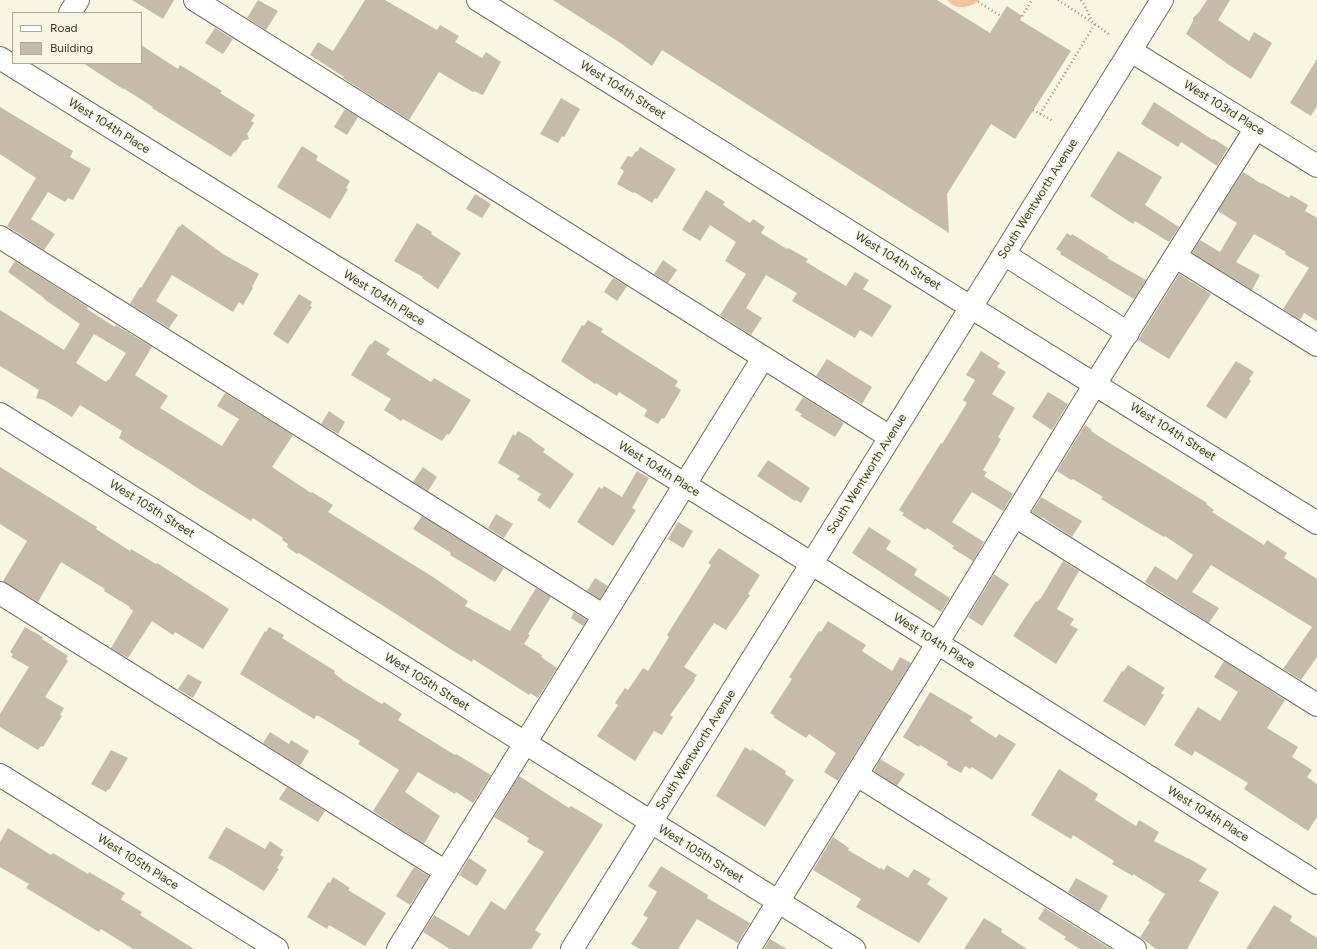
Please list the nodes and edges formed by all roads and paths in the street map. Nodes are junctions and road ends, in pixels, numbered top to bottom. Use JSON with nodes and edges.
{"nodes":[{"id":1,"x":78,"y":0,"type":"edge"},
{"id":2,"x":195,"y":0,"type":"edge"},
{"id":3,"x":478,"y":0,"type":"edge"},
{"id":4,"x":1032,"y":0,"type":"edge"},
{"id":5,"x":1058,"y":0,"type":"edge"},
{"id":6,"x":1081,"y":0,"type":"edge"},
{"id":7,"x":1162,"y":0,"type":"edge"},
{"id":8,"x":978,"y":2,"type":"dead end"},
{"id":9,"x":71,"y":12,"type":"edge"},
{"id":10,"x":1001,"y":16,"type":"dead end"},
{"id":11,"x":1022,"y":16,"type":"dead end"},
{"id":12,"x":1094,"y":23,"type":"junction"},
{"id":13,"x":1110,"y":35,"type":"dead end"},
{"id":14,"x":1131,"y":51,"type":"junction"},
{"id":15,"x":0,"y":58,"type":"edge"},
{"id":16,"x":12,"y":62,"type":"edge"},
{"id":17,"x":17,"y":64,"type":"edge"},
{"id":18,"x":34,"y":70,"type":"edge"},
{"id":19,"x":1033,"y":110,"type":"dead end"},
{"id":20,"x":1040,"y":114,"type":"junction"},
{"id":21,"x":1053,"y":121,"type":"dead end"},
{"id":22,"x":1256,"y":128,"type":"junction"},
{"id":23,"x":1317,"y":166,"type":"edge"},
{"id":24,"x":0,"y":237,"type":"edge"},
{"id":25,"x":1004,"y":254,"type":"junction"},
{"id":26,"x":1176,"y":257,"type":"junction"},
{"id":27,"x":972,"y":306,"type":"junction"},
{"id":28,"x":1128,"y":333,"type":"junction"},
{"id":29,"x":1317,"y":345,"type":"edge"},
{"id":30,"x":763,"y":358,"type":"junction"},
{"id":31,"x":1095,"y":384,"type":"junction"},
{"id":32,"x":0,"y":414,"type":"edge"},
{"id":33,"x":890,"y":437,"type":"junction"},
{"id":34,"x":685,"y":485,"type":"junction"},
{"id":35,"x":1015,"y":516,"type":"junction"},
{"id":36,"x":1317,"y":523,"type":"edge"},
{"id":37,"x":811,"y":564,"type":"junction"},
{"id":38,"x":0,"y":593,"type":"edge"},
{"id":39,"x":604,"y":616,"type":"junction"},
{"id":40,"x":938,"y":644,"type":"junction"},
{"id":41,"x":1317,"y":706,"type":"edge"},
{"id":42,"x":525,"y":743,"type":"junction"},
{"id":43,"x":0,"y":775,"type":"edge"},
{"id":44,"x":857,"y":775,"type":"junction"},
{"id":45,"x":651,"y":822,"type":"junction"},
{"id":46,"x":446,"y":872,"type":"junction"},
{"id":47,"x":1316,"y":881,"type":"edge"},
{"id":48,"x":779,"y":902,"type":"junction"},
{"id":49,"x":277,"y":949,"type":"edge"},
{"id":50,"x":398,"y":949,"type":"edge"},
{"id":51,"x":572,"y":949,"type":"edge"},
{"id":52,"x":749,"y":949,"type":"edge"},
{"id":53,"x":854,"y":949,"type":"edge"},
{"id":54,"x":1135,"y":949,"type":"edge"}],
"edges":[{"from":1,"to":9,"type":"street"},
{"from":2,"to":30,"type":"street"},
{"from":3,"to":27,"type":"street","name":"West 104th Street"},
{"from":4,"to":11,"type":"path"},
{"from":5,"to":12,"type":"path"},
{"from":6,"to":12,"type":"path"},
{"from":7,"to":14,"type":"street","name":"South Wentworth Avenue"},
{"from":8,"to":10,"type":"path"},
{"from":12,"to":13,"type":"path"},
{"from":12,"to":20,"type":"path"},
{"from":14,"to":22,"type":"street","name":"West 103rd Place"},
{"from":14,"to":25,"type":"street","name":"South Wentworth Avenue"},
{"from":15,"to":16,"type":"street","name":"West 104th Place"},
{"from":17,"to":18,"type":"street","name":"West 104th Place"},
{"from":18,"to":34,"type":"street","name":"West 104th Place"},
{"from":19,"to":20,"type":"path"},
{"from":20,"to":21,"type":"path"},
{"from":22,"to":23,"type":"street","name":"West 103rd Place"},
{"from":22,"to":26,"type":"street"},
{"from":24,"to":39,"type":"street"},
{"from":25,"to":27,"type":"street","name":"South Wentworth Avenue"},
{"from":25,"to":28,"type":"street"},
{"from":26,"to":28,"type":"street"},
{"from":26,"to":29,"type":"street"},
{"from":27,"to":31,"type":"street","name":"West 104th Street"},
{"from":27,"to":33,"type":"street","name":"South Wentworth Avenue"},
{"from":28,"to":31,"type":"street"},
{"from":30,"to":33,"type":"street"},
{"from":30,"to":34,"type":"street"},
{"from":31,"to":35,"type":"street"},
{"from":31,"to":36,"type":"street","name":"West 104th Street"},
{"from":32,"to":42,"type":"street","name":"West 105th Street"},
{"from":33,"to":37,"type":"street","name":"South Wentworth Avenue"},
{"from":34,"to":37,"type":"street","name":"West 104th Place"},
{"from":34,"to":39,"type":"street"},
{"from":35,"to":40,"type":"street"},
{"from":35,"to":41,"type":"street"},
{"from":37,"to":40,"type":"street","name":"West 104th Place"},
{"from":37,"to":45,"type":"street","name":"South Wentworth Avenue"},
{"from":38,"to":46,"type":"street"},
{"from":39,"to":42,"type":"street"},
{"from":40,"to":44,"type":"street"},
{"from":40,"to":47,"type":"street","name":"West 104th Place"},
{"from":42,"to":45,"type":"street","name":"West 105th Street"},
{"from":42,"to":46,"type":"street"},
{"from":43,"to":49,"type":"street","name":"West 105th Place"},
{"from":44,"to":48,"type":"street"},
{"from":44,"to":54,"type":"street"},
{"from":45,"to":48,"type":"street","name":"West 105th Street"},
{"from":45,"to":51,"type":"street","name":"South Wentworth Avenue"},
{"from":46,"to":50,"type":"street"},
{"from":48,"to":52,"type":"street"},
{"from":48,"to":53,"type":"street","name":"West 105th Street"}]}
